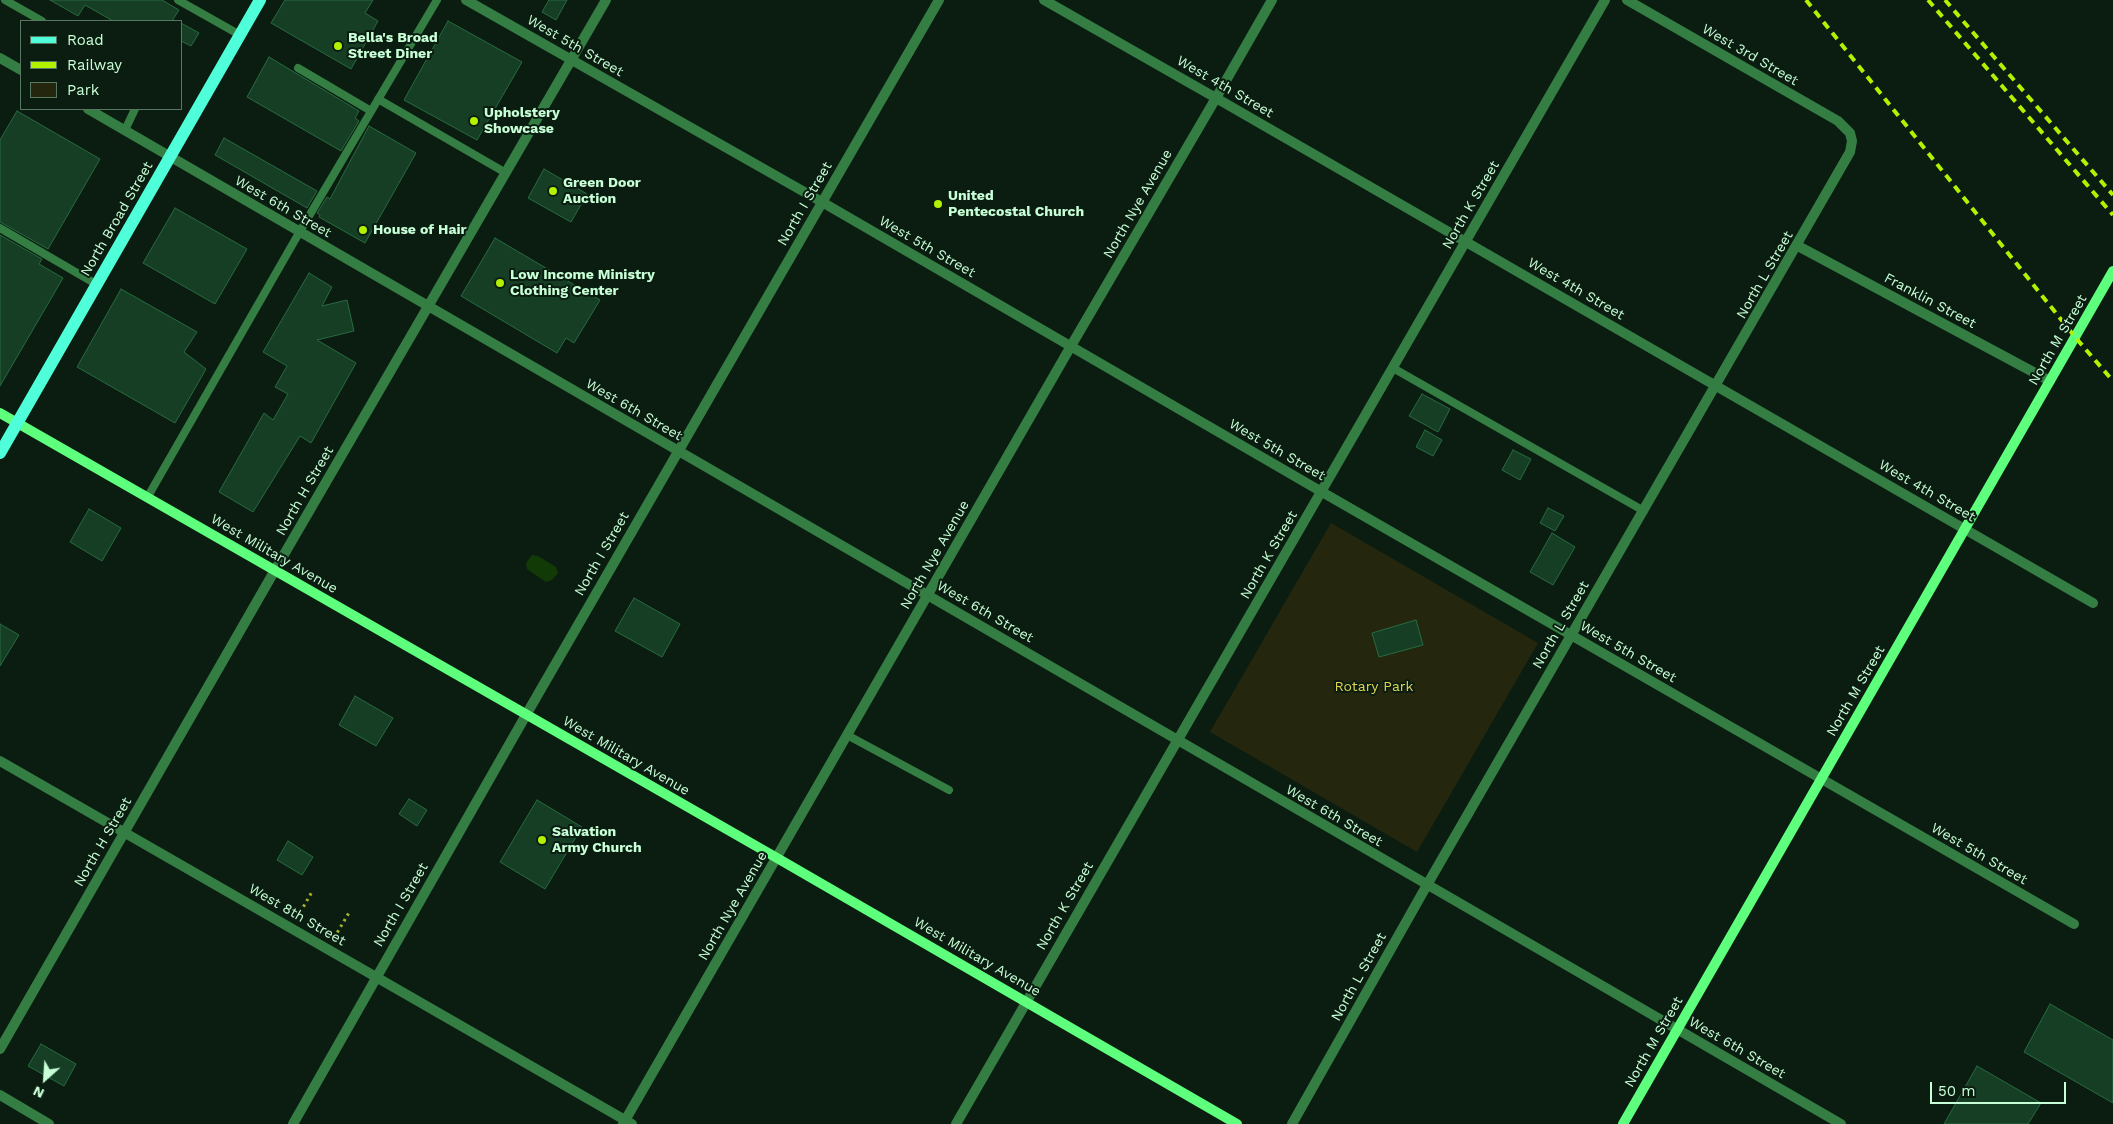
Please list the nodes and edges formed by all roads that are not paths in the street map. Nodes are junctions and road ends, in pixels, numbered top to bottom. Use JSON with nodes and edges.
{"nodes":[{"id":1,"x":5,"y":0,"type":"edge"},
{"id":2,"x":178,"y":0,"type":"edge"},
{"id":3,"x":260,"y":0,"type":"edge"},
{"id":4,"x":438,"y":0,"type":"edge"},
{"id":5,"x":466,"y":0,"type":"edge"},
{"id":6,"x":606,"y":0,"type":"edge"},
{"id":7,"x":940,"y":0,"type":"edge"},
{"id":8,"x":1044,"y":0,"type":"edge"},
{"id":9,"x":1272,"y":0,"type":"edge"},
{"id":10,"x":1605,"y":0,"type":"edge"},
{"id":11,"x":1627,"y":0,"type":"edge"},
{"id":12,"x":40,"y":20,"type":"edge"},
{"id":13,"x":240,"y":36,"type":"junction"},
{"id":14,"x":0,"y":58,"type":"edge"},
{"id":15,"x":572,"y":60,"type":"junction"},
{"id":16,"x":298,"y":68,"type":"dead end"},
{"id":17,"x":20,"y":69,"type":"edge"},
{"id":18,"x":1216,"y":98,"type":"junction"},
{"id":19,"x":378,"y":99,"type":"junction"},
{"id":20,"x":90,"y":110,"type":"edge"},
{"id":21,"x":135,"y":110,"type":"edge"},
{"id":22,"x":371,"y":111,"type":"junction"},
{"id":23,"x":125,"y":130,"type":"junction"},
{"id":24,"x":1852,"y":141,"type":"joint"},
{"id":25,"x":169,"y":156,"type":"junction"},
{"id":26,"x":506,"y":173,"type":"junction"},
{"id":27,"x":822,"y":202,"type":"junction"},
{"id":28,"x":0,"y":228,"type":"edge"},
{"id":29,"x":299,"y":233,"type":"junction"},
{"id":30,"x":1466,"y":241,"type":"junction"},
{"id":31,"x":1798,"y":246,"type":"junction"},
{"id":32,"x":2113,"y":271,"type":"edge"},
{"id":33,"x":96,"y":284,"type":"junction"},
{"id":34,"x":429,"y":307,"type":"junction"},
{"id":35,"x":1071,"y":346,"type":"junction"},
{"id":36,"x":1394,"y":368,"type":"junction"},
{"id":37,"x":2050,"y":381,"type":"junction"},
{"id":38,"x":1717,"y":386,"type":"junction"},
{"id":39,"x":0,"y":413,"type":"edge"},
{"id":40,"x":17,"y":423,"type":"junction"},
{"id":41,"x":678,"y":451,"type":"junction"},
{"id":42,"x":0,"y":453,"type":"edge"},
{"id":43,"x":1322,"y":492,"type":"junction"},
{"id":44,"x":147,"y":498,"type":"junction"},
{"id":45,"x":1644,"y":511,"type":"junction"},
{"id":46,"x":1965,"y":529,"type":"junction"},
{"id":47,"x":275,"y":570,"type":"junction"},
{"id":48,"x":928,"y":594,"type":"junction"},
{"id":49,"x":2093,"y":604,"type":"dead end"},
{"id":50,"x":1571,"y":636,"type":"junction"},
{"id":51,"x":526,"y":715,"type":"junction"},
{"id":52,"x":847,"y":735,"type":"junction"},
{"id":53,"x":1177,"y":740,"type":"junction"},
{"id":54,"x":0,"y":761,"type":"edge"},
{"id":55,"x":1821,"y":779,"type":"junction"},
{"id":56,"x":949,"y":790,"type":"dead end"},
{"id":57,"x":124,"y":832,"type":"junction"},
{"id":58,"x":777,"y":858,"type":"junction"},
{"id":59,"x":1427,"y":885,"type":"junction"},
{"id":60,"x":2074,"y":924,"type":"dead end"},
{"id":61,"x":376,"y":976,"type":"junction"},
{"id":62,"x":1026,"y":1001,"type":"junction"},
{"id":63,"x":1678,"y":1030,"type":"junction"},
{"id":64,"x":0,"y":1048,"type":"edge"},
{"id":65,"x":0,"y":1096,"type":"edge"},
{"id":66,"x":627,"y":1123,"type":"edge"},
{"id":67,"x":49,"y":1124,"type":"edge"},
{"id":68,"x":293,"y":1124,"type":"edge"},
{"id":69,"x":956,"y":1124,"type":"edge"},
{"id":70,"x":1237,"y":1124,"type":"edge"},
{"id":71,"x":1292,"y":1124,"type":"edge"},
{"id":72,"x":1623,"y":1124,"type":"edge"},
{"id":73,"x":1841,"y":1124,"type":"edge"}],
"edges":[{"from":1,"to":12,"type":"lane"},
{"from":2,"to":13,"type":"lane"},
{"from":3,"to":13,"type":"main road","name":"North Broad Street"},
{"from":4,"to":19,"type":"lane"},
{"from":5,"to":15,"type":"street","name":"West 5th Street"},
{"from":6,"to":15,"type":"street","name":"North H Street"},
{"from":7,"to":27,"type":"street","name":"North I Street"},
{"from":8,"to":18,"type":"street","name":"West 4th Street"},
{"from":9,"to":18,"type":"street","name":"North Nye Avenue"},
{"from":10,"to":30,"type":"street","name":"North K Street"},
{"from":11,"to":24,"type":"street","name":"West 3rd Street"},
{"from":13,"to":25,"type":"main road","name":"North Broad Street"},
{"from":14,"to":17,"type":"street"},
{"from":15,"to":26,"type":"street","name":"North H Street"},
{"from":15,"to":27,"type":"street","name":"West 5th Street"},
{"from":16,"to":22,"type":"lane"},
{"from":18,"to":30,"type":"street","name":"West 4th Street"},
{"from":18,"to":35,"type":"street","name":"North Nye Avenue"},
{"from":19,"to":22,"type":"lane"},
{"from":19,"to":26,"type":"lane"},
{"from":20,"to":23,"type":"street","name":"West 6th Street"},
{"from":21,"to":23,"type":"lane"},
{"from":22,"to":29,"type":"lane"},
{"from":23,"to":25,"type":"street","name":"West 6th Street"},
{"from":24,"to":31,"type":"street","name":"North L Street"},
{"from":25,"to":29,"type":"street","name":"West 6th Street"},
{"from":25,"to":33,"type":"main road","name":"North Broad Street"},
{"from":26,"to":34,"type":"street","name":"North H Street"},
{"from":27,"to":35,"type":"street","name":"West 5th Street"},
{"from":27,"to":41,"type":"street","name":"North I Street"},
{"from":28,"to":33,"type":"lane"},
{"from":29,"to":34,"type":"street","name":"West 6th Street"},
{"from":29,"to":44,"type":"lane"},
{"from":30,"to":36,"type":"street","name":"North K Street"},
{"from":30,"to":38,"type":"street","name":"West 4th Street"},
{"from":31,"to":37,"type":"street","name":"Franklin Street"},
{"from":31,"to":38,"type":"street","name":"North L Street"},
{"from":32,"to":37,"type":"main road","name":"North M Street"},
{"from":33,"to":40,"type":"main road","name":"North Broad Street"},
{"from":34,"to":41,"type":"street","name":"West 6th Street"},
{"from":34,"to":47,"type":"street","name":"North H Street"},
{"from":35,"to":43,"type":"street","name":"West 5th Street"},
{"from":35,"to":48,"type":"street","name":"North Nye Avenue"},
{"from":36,"to":43,"type":"street","name":"North K Street"},
{"from":36,"to":45,"type":"lane"},
{"from":37,"to":46,"type":"main road","name":"North M Street"},
{"from":38,"to":45,"type":"street","name":"North L Street"},
{"from":38,"to":46,"type":"street","name":"West 4th Street"},
{"from":39,"to":40,"type":"main road","name":"West Military Avenue"},
{"from":40,"to":42,"type":"main road","name":"North Broad Street"},
{"from":40,"to":44,"type":"main road","name":"West Military Avenue"},
{"from":41,"to":48,"type":"street","name":"West 6th Street"},
{"from":41,"to":51,"type":"street","name":"North I Street"},
{"from":43,"to":50,"type":"street","name":"West 5th Street"},
{"from":43,"to":53,"type":"street","name":"North K Street"},
{"from":44,"to":47,"type":"main road","name":"West Military Avenue"},
{"from":45,"to":50,"type":"street","name":"North L Street"},
{"from":46,"to":49,"type":"street","name":"West 4th Street"},
{"from":46,"to":55,"type":"main road","name":"North M Street"},
{"from":47,"to":51,"type":"main road","name":"West Military Avenue"},
{"from":47,"to":57,"type":"street","name":"North H Street"},
{"from":48,"to":52,"type":"street","name":"North Nye Avenue"},
{"from":48,"to":53,"type":"street","name":"West 6th Street"},
{"from":50,"to":55,"type":"street","name":"West 5th Street"},
{"from":50,"to":59,"type":"street","name":"North L Street"},
{"from":51,"to":58,"type":"main road","name":"West Military Avenue"},
{"from":51,"to":61,"type":"street","name":"North I Street"},
{"from":52,"to":56,"type":"lane"},
{"from":52,"to":58,"type":"street","name":"North Nye Avenue"},
{"from":53,"to":59,"type":"street","name":"West 6th Street"},
{"from":53,"to":62,"type":"street","name":"North K Street"},
{"from":54,"to":57,"type":"street","name":"West 8th Street"},
{"from":55,"to":60,"type":"street","name":"West 5th Street"},
{"from":55,"to":63,"type":"main road","name":"North M Street"},
{"from":57,"to":61,"type":"street","name":"West 8th Street"},
{"from":57,"to":64,"type":"street","name":"North H Street"},
{"from":58,"to":62,"type":"main road","name":"West Military Avenue"},
{"from":58,"to":66,"type":"street","name":"North Nye Avenue"},
{"from":59,"to":63,"type":"street","name":"West 6th Street"},
{"from":59,"to":71,"type":"street","name":"North L Street"},
{"from":61,"to":66,"type":"street","name":"West 8th Street"},
{"from":61,"to":68,"type":"street","name":"North I Street"},
{"from":62,"to":69,"type":"street","name":"North K Street"},
{"from":62,"to":70,"type":"main road","name":"West Military Avenue"},
{"from":63,"to":72,"type":"main road","name":"North M Street"},
{"from":63,"to":73,"type":"street","name":"West 6th Street"},
{"from":65,"to":67,"type":"street"}]}
